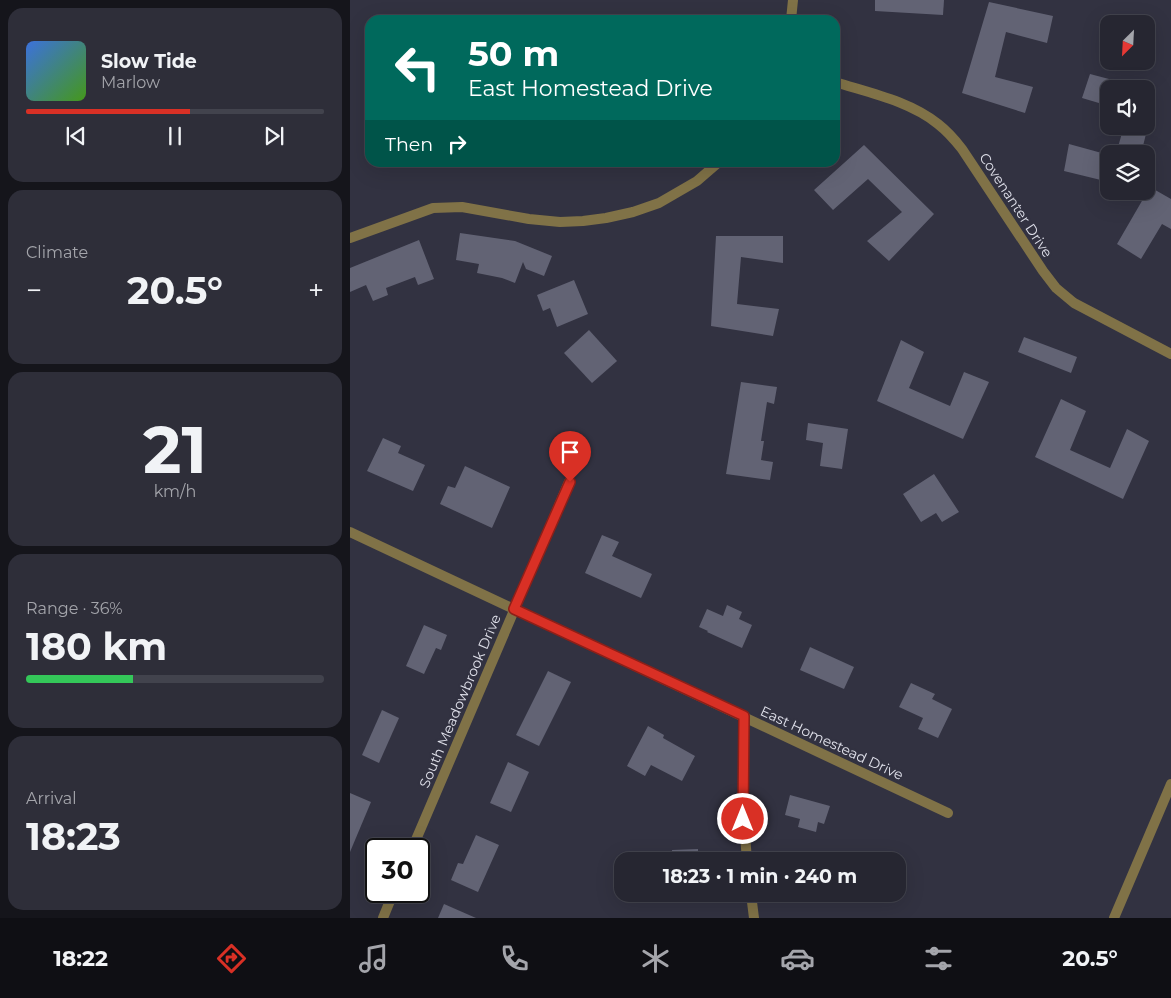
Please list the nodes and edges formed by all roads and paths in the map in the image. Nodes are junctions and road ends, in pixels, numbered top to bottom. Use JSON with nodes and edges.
{"nodes":[{"id":1,"x":793,"y":0,"type":"edge"},
{"id":2,"x":792,"y":15,"type":"edge"},
{"id":3,"x":840,"y":84,"type":"edge"},
{"id":4,"x":713,"y":167,"type":"edge"},
{"id":5,"x":350,"y":238,"type":"edge"},
{"id":6,"x":1171,"y":354,"type":"edge"},
{"id":7,"x":570,"y":482,"type":"dead end"},
{"id":8,"x":350,"y":532,"type":"edge"},
{"id":9,"x":514,"y":609,"type":"junction"},
{"id":10,"x":744,"y":716,"type":"junction"},
{"id":11,"x":1171,"y":784,"type":"edge"},
{"id":12,"x":948,"y":813,"type":"dead end"},
{"id":13,"x":417,"y":838,"type":"edge"},
{"id":14,"x":745,"y":852,"type":"edge"},
{"id":15,"x":752,"y":902,"type":"edge"},
{"id":16,"x":389,"y":903,"type":"edge"},
{"id":17,"x":383,"y":918,"type":"edge"},
{"id":18,"x":754,"y":918,"type":"edge"},
{"id":19,"x":1114,"y":918,"type":"edge"}],
"edges":[{"from":1,"to":2,"type":"street"},
{"from":3,"to":6,"type":"street","name":"Covenanter Drive"},
{"from":4,"to":5,"type":"street"},
{"from":7,"to":9,"type":"street","name":"South Meadowbrook Drive"},
{"from":8,"to":9,"type":"street","name":"East Homestead Drive"},
{"from":9,"to":10,"type":"street","name":"East Homestead Drive"},
{"from":9,"to":13,"type":"street","name":"South Meadowbrook Drive"},
{"from":10,"to":12,"type":"street","name":"East Homestead Drive"},
{"from":10,"to":14,"type":"street"},
{"from":11,"to":19,"type":"street"},
{"from":15,"to":18,"type":"street"},
{"from":16,"to":17,"type":"street"}]}
